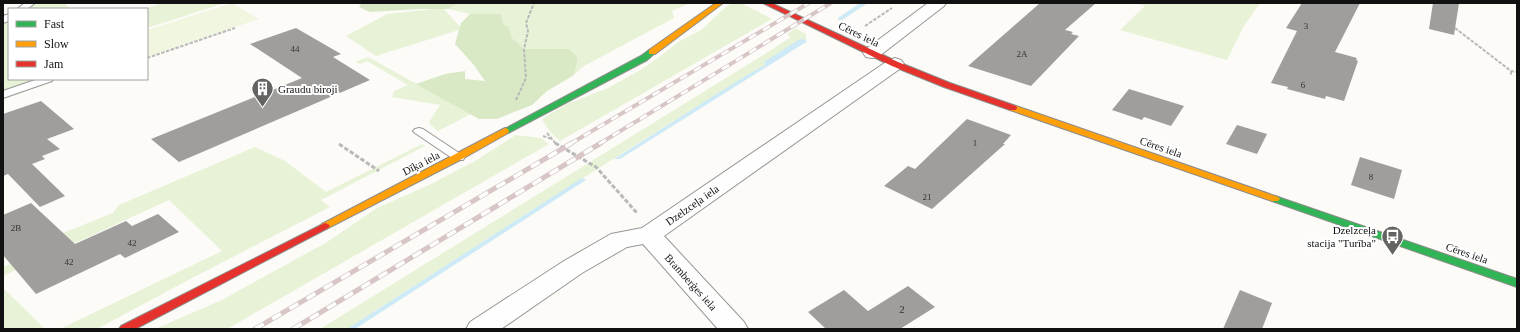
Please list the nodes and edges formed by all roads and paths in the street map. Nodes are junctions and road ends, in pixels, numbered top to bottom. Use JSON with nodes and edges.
{"nodes":[{"id":1,"x":534,"y":3,"type":"edge"},
{"id":2,"x":720,"y":3,"type":"edge"},
{"id":3,"x":766,"y":3,"type":"edge"},
{"id":4,"x":938,"y":3,"type":"edge"},
{"id":5,"x":893,"y":7,"type":"dead end"},
{"id":6,"x":235,"y":28,"type":"dead end"},
{"id":7,"x":862,"y":28,"type":"dead end"},
{"id":8,"x":1455,"y":28,"type":"dead end"},
{"id":9,"x":872,"y":53,"type":"junction"},
{"id":10,"x":148,"y":58,"type":"edge"},
{"id":11,"x":895,"y":64,"type":"junction"},
{"id":12,"x":1512,"y":71,"type":"junction"},
{"id":13,"x":1517,"y":72,"type":"edge"},
{"id":14,"x":1510,"y":75,"type":"dead end"},
{"id":15,"x":45,"y":80,"type":"edge"},
{"id":16,"x":3,"y":95,"type":"edge"},
{"id":17,"x":533,"y":116,"type":"junction"},
{"id":18,"x":418,"y":131,"type":"dead end"},
{"id":19,"x":505,"y":131,"type":"junction"},
{"id":20,"x":339,"y":144,"type":"dead end"},
{"id":21,"x":459,"y":157,"type":"junction"},
{"id":22,"x":400,"y":187,"type":"junction"},
{"id":23,"x":652,"y":233,"type":"junction"},
{"id":24,"x":1517,"y":283,"type":"edge"},
{"id":25,"x":124,"y":329,"type":"edge"},
{"id":26,"x":480,"y":329,"type":"edge"},
{"id":27,"x":734,"y":329,"type":"edge"}],
"edges":[{"from":1,"to":19,"type":"path"},
{"from":2,"to":17,"type":"main road","name":"Dīķa iela"},
{"from":3,"to":9,"type":"main road","name":"Cēres iela"},
{"from":4,"to":9,"type":"street"},
{"from":5,"to":7,"type":"path"},
{"from":6,"to":10,"type":"path"},
{"from":8,"to":12,"type":"path"},
{"from":9,"to":11,"type":"main road","name":"Cēres iela"},
{"from":11,"to":23,"type":"street","name":"Dzelzceļa iela"},
{"from":11,"to":24,"type":"main road","name":"Cēres iela"},
{"from":12,"to":13,"type":"path"},
{"from":12,"to":14,"type":"path"},
{"from":15,"to":16,"type":"lane"},
{"from":17,"to":19,"type":"main road","name":"Dīķa iela"},
{"from":17,"to":23,"type":"path"},
{"from":18,"to":21,"type":"lane"},
{"from":19,"to":21,"type":"main road","name":"Dīķa iela"},
{"from":20,"to":22,"type":"path"},
{"from":21,"to":22,"type":"main road","name":"Dīķa iela"},
{"from":22,"to":25,"type":"main road","name":"Dīķa iela"},
{"from":23,"to":26,"type":"street","name":"Dzelzceļa iela"},
{"from":23,"to":27,"type":"street","name":"Bramberģes iela"}]}
